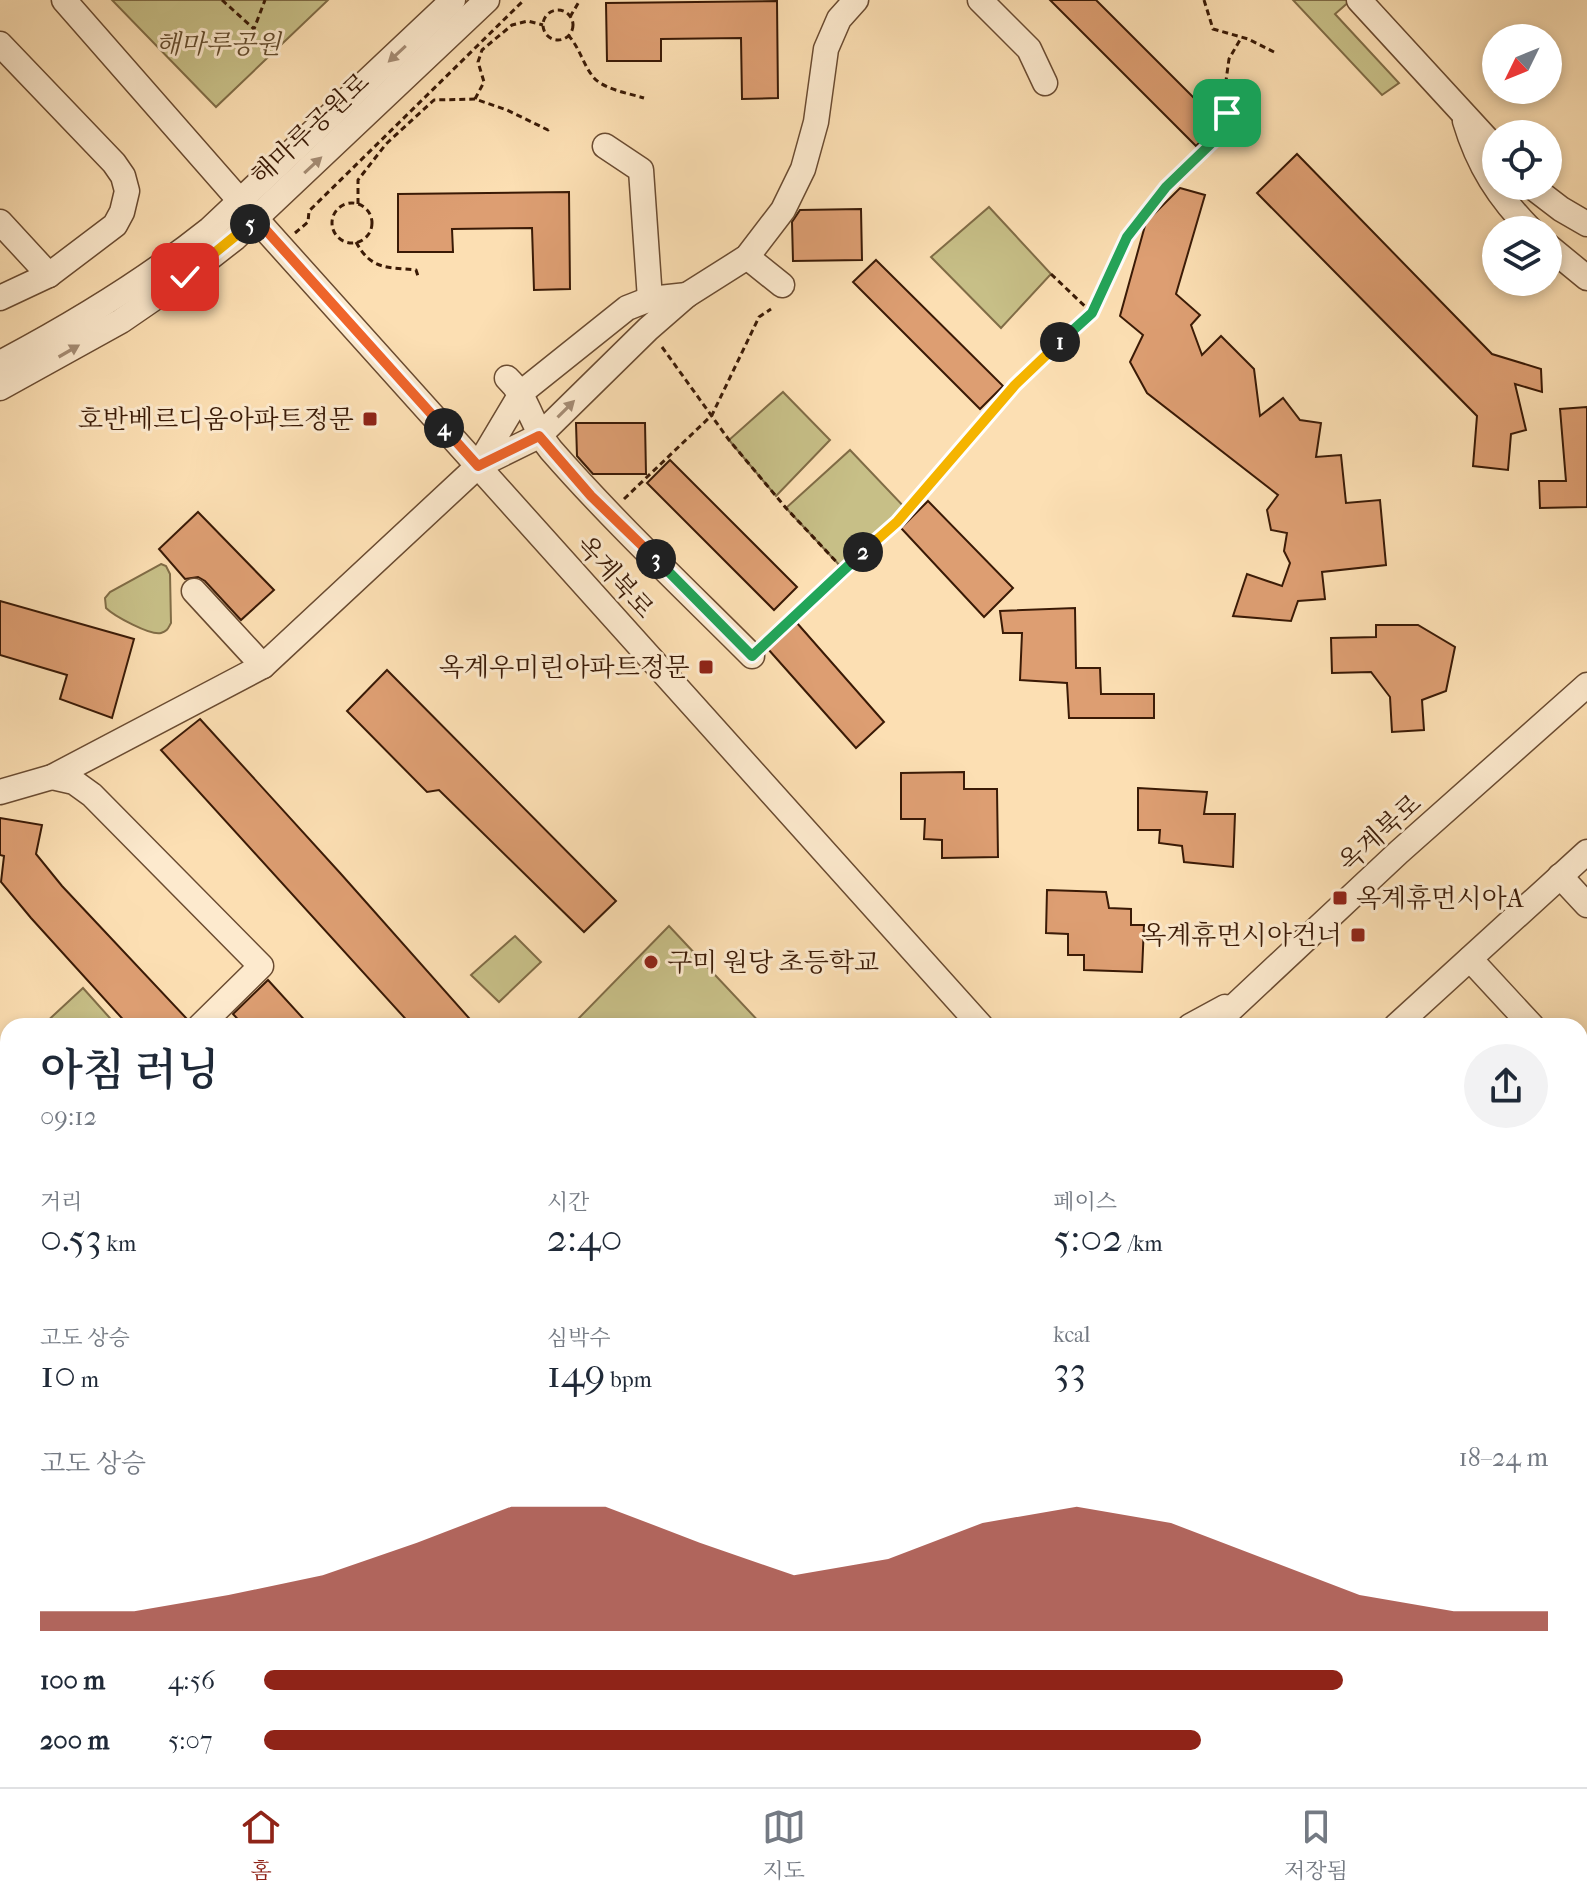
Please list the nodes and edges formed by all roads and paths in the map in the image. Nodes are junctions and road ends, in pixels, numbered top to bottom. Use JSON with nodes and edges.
{"nodes":[{"id":1,"x":64,"y":0,"type":"edge"},
{"id":2,"x":222,"y":0,"type":"edge"},
{"id":3,"x":265,"y":0,"type":"edge"},
{"id":4,"x":453,"y":0,"type":"edge"},
{"id":5,"x":487,"y":0,"type":"edge"},
{"id":6,"x":524,"y":0,"type":"edge"},
{"id":7,"x":580,"y":0,"type":"edge"},
{"id":8,"x":856,"y":0,"type":"edge"},
{"id":9,"x":980,"y":0,"type":"edge"},
{"id":10,"x":1204,"y":0,"type":"edge"},
{"id":11,"x":1359,"y":0,"type":"edge"},
{"id":12,"x":570,"y":17,"type":"junction"},
{"id":13,"x":543,"y":25,"type":"junction"},
{"id":14,"x":568,"y":35,"type":"junction"},
{"id":15,"x":1241,"y":38,"type":"junction"},
{"id":16,"x":0,"y":44,"type":"edge"},
{"id":17,"x":1274,"y":52,"type":"dead end"},
{"id":18,"x":1045,"y":83,"type":"dead end"},
{"id":19,"x":644,"y":98,"type":"dead end"},
{"id":20,"x":475,"y":99,"type":"junction"},
{"id":21,"x":1463,"y":114,"type":"junction"},
{"id":22,"x":550,"y":127,"type":"dead end"},
{"id":23,"x":1482,"y":134,"type":"edge"},
{"id":24,"x":605,"y":146,"type":"dead end"},
{"id":25,"x":1549,"y":200,"type":"edge"},
{"id":26,"x":358,"y":204,"type":"junction"},
{"id":27,"x":248,"y":210,"type":"junction"},
{"id":28,"x":1519,"y":216,"type":"edge"},
{"id":29,"x":0,"y":222,"type":"edge"},
{"id":30,"x":1587,"y":224,"type":"edge"},
{"id":31,"x":356,"y":242,"type":"junction"},
{"id":32,"x":281,"y":246,"type":"junction"},
{"id":33,"x":747,"y":257,"type":"junction"},
{"id":34,"x":1562,"y":257,"type":"edge"},
{"id":35,"x":1051,"y":274,"type":"dead end"},
{"id":36,"x":49,"y":275,"type":"junction"},
{"id":37,"x":418,"y":276,"type":"dead end"},
{"id":38,"x":1587,"y":278,"type":"edge"},
{"id":39,"x":782,"y":285,"type":"dead end"},
{"id":40,"x":687,"y":295,"type":"junction"},
{"id":41,"x":0,"y":298,"type":"edge"},
{"id":42,"x":650,"y":299,"type":"junction"},
{"id":43,"x":771,"y":309,"type":"dead end"},
{"id":44,"x":1092,"y":313,"type":"junction"},
{"id":45,"x":648,"y":329,"type":"junction"},
{"id":46,"x":0,"y":363,"type":"edge"},
{"id":47,"x":514,"y":385,"type":"junction"},
{"id":48,"x":0,"y":388,"type":"edge"},
{"id":49,"x":712,"y":415,"type":"junction"},
{"id":50,"x":539,"y":436,"type":"junction"},
{"id":51,"x":478,"y":466,"type":"junction"},
{"id":52,"x":610,"y":513,"type":"junction"},
{"id":53,"x":844,"y":570,"type":"junction"},
{"id":54,"x":194,"y":591,"type":"dead end"},
{"id":55,"x":752,"y":656,"type":"joint"},
{"id":56,"x":263,"y":666,"type":"junction"},
{"id":57,"x":1587,"y":685,"type":"edge"},
{"id":58,"x":52,"y":777,"type":"junction"},
{"id":59,"x":0,"y":792,"type":"edge"},
{"id":60,"x":1587,"y":852,"type":"edge"},
{"id":61,"x":1560,"y":876,"type":"junction"},
{"id":62,"x":1587,"y":905,"type":"edge"},
{"id":63,"x":1470,"y":959,"type":"junction"},
{"id":64,"x":1245,"y":996,"type":"junction"},
{"id":65,"x":956,"y":998,"type":"junction"},
{"id":66,"x":208,"y":1018,"type":"edge"},
{"id":67,"x":974,"y":1018,"type":"edge"},
{"id":68,"x":980,"y":1018,"type":"edge"},
{"id":69,"x":1205,"y":1018,"type":"edge"},
{"id":70,"x":1222,"y":1018,"type":"edge"},
{"id":71,"x":1405,"y":1018,"type":"edge"},
{"id":72,"x":1525,"y":1018,"type":"edge"}],
"edges":[{"from":1,"to":27,"type":"street","name":"옥계북로"},
{"from":2,"to":3,"type":"path"},
{"from":4,"to":27,"type":"street","name":"해마루공원로","one_way":true},
{"from":27,"to":5,"type":"street","name":"해마루공원로","one_way":true},
{"from":6,"to":32,"type":"path"},
{"from":7,"to":12,"type":"path"},
{"from":8,"to":33,"type":"street"},
{"from":9,"to":18,"type":"street"},
{"from":10,"to":15,"type":"path"},
{"from":11,"to":21,"type":"street"},
{"from":12,"to":13,"type":"path"},
{"from":12,"to":14,"type":"path"},
{"from":13,"to":14,"type":"path"},
{"from":13,"to":20,"type":"path"},
{"from":14,"to":19,"type":"path"},
{"from":15,"to":17,"type":"path"},
{"from":15,"to":44,"type":"path"},
{"from":16,"to":36,"type":"street"},
{"from":20,"to":22,"type":"path"},
{"from":20,"to":26,"type":"path"},
{"from":21,"to":23,"type":"street"},
{"from":21,"to":28,"type":"street"},
{"from":24,"to":42,"type":"street"},
{"from":25,"to":30,"type":"street"},
{"from":26,"to":31,"type":"path"},
{"from":26,"to":31,"type":"path"},
{"from":27,"to":32,"type":"street","name":"옥계북로"},
{"from":27,"to":46,"type":"street","name":"해마루공원로"},
{"from":48,"to":27,"type":"street","name":"해마루공원로","one_way":true},
{"from":29,"to":36,"type":"street"},
{"from":31,"to":37,"type":"path"},
{"from":32,"to":51,"type":"street","name":"옥계북로"},
{"from":33,"to":39,"type":"street"},
{"from":33,"to":40,"type":"street"},
{"from":34,"to":38,"type":"street"},
{"from":35,"to":44,"type":"path"},
{"from":36,"to":41,"type":"street"},
{"from":40,"to":42,"type":"street"},
{"from":40,"to":45,"type":"street"},
{"from":42,"to":47,"type":"street"},
{"from":43,"to":49,"type":"path"},
{"from":44,"to":53,"type":"path"},
{"from":45,"to":49,"type":"path"},
{"from":50,"to":45,"type":"street","one_way":true},
{"from":47,"to":50,"type":"street"},
{"from":47,"to":51,"type":"street"},
{"from":49,"to":52,"type":"path"},
{"from":49,"to":53,"type":"path"},
{"from":50,"to":51,"type":"street"},
{"from":50,"to":52,"type":"street"},
{"from":51,"to":56,"type":"street"},
{"from":51,"to":65,"type":"street","name":"옥계북로"},
{"from":52,"to":55,"type":"street"},
{"from":53,"to":55,"type":"path"},
{"from":54,"to":56,"type":"street"},
{"from":56,"to":58,"type":"street"},
{"from":57,"to":64,"type":"street","name":"옥계북로"},
{"from":58,"to":59,"type":"street"},
{"from":58,"to":66,"type":"street"},
{"from":60,"to":61,"type":"street"},
{"from":61,"to":62,"type":"street"},
{"from":61,"to":63,"type":"street"},
{"from":63,"to":71,"type":"street"},
{"from":63,"to":72,"type":"street"},
{"from":64,"to":69,"type":"street"},
{"from":64,"to":70,"type":"street","name":"옥계북로"},
{"from":65,"to":67,"type":"street","name":"옥계북로"},
{"from":65,"to":68,"type":"street"}]}
